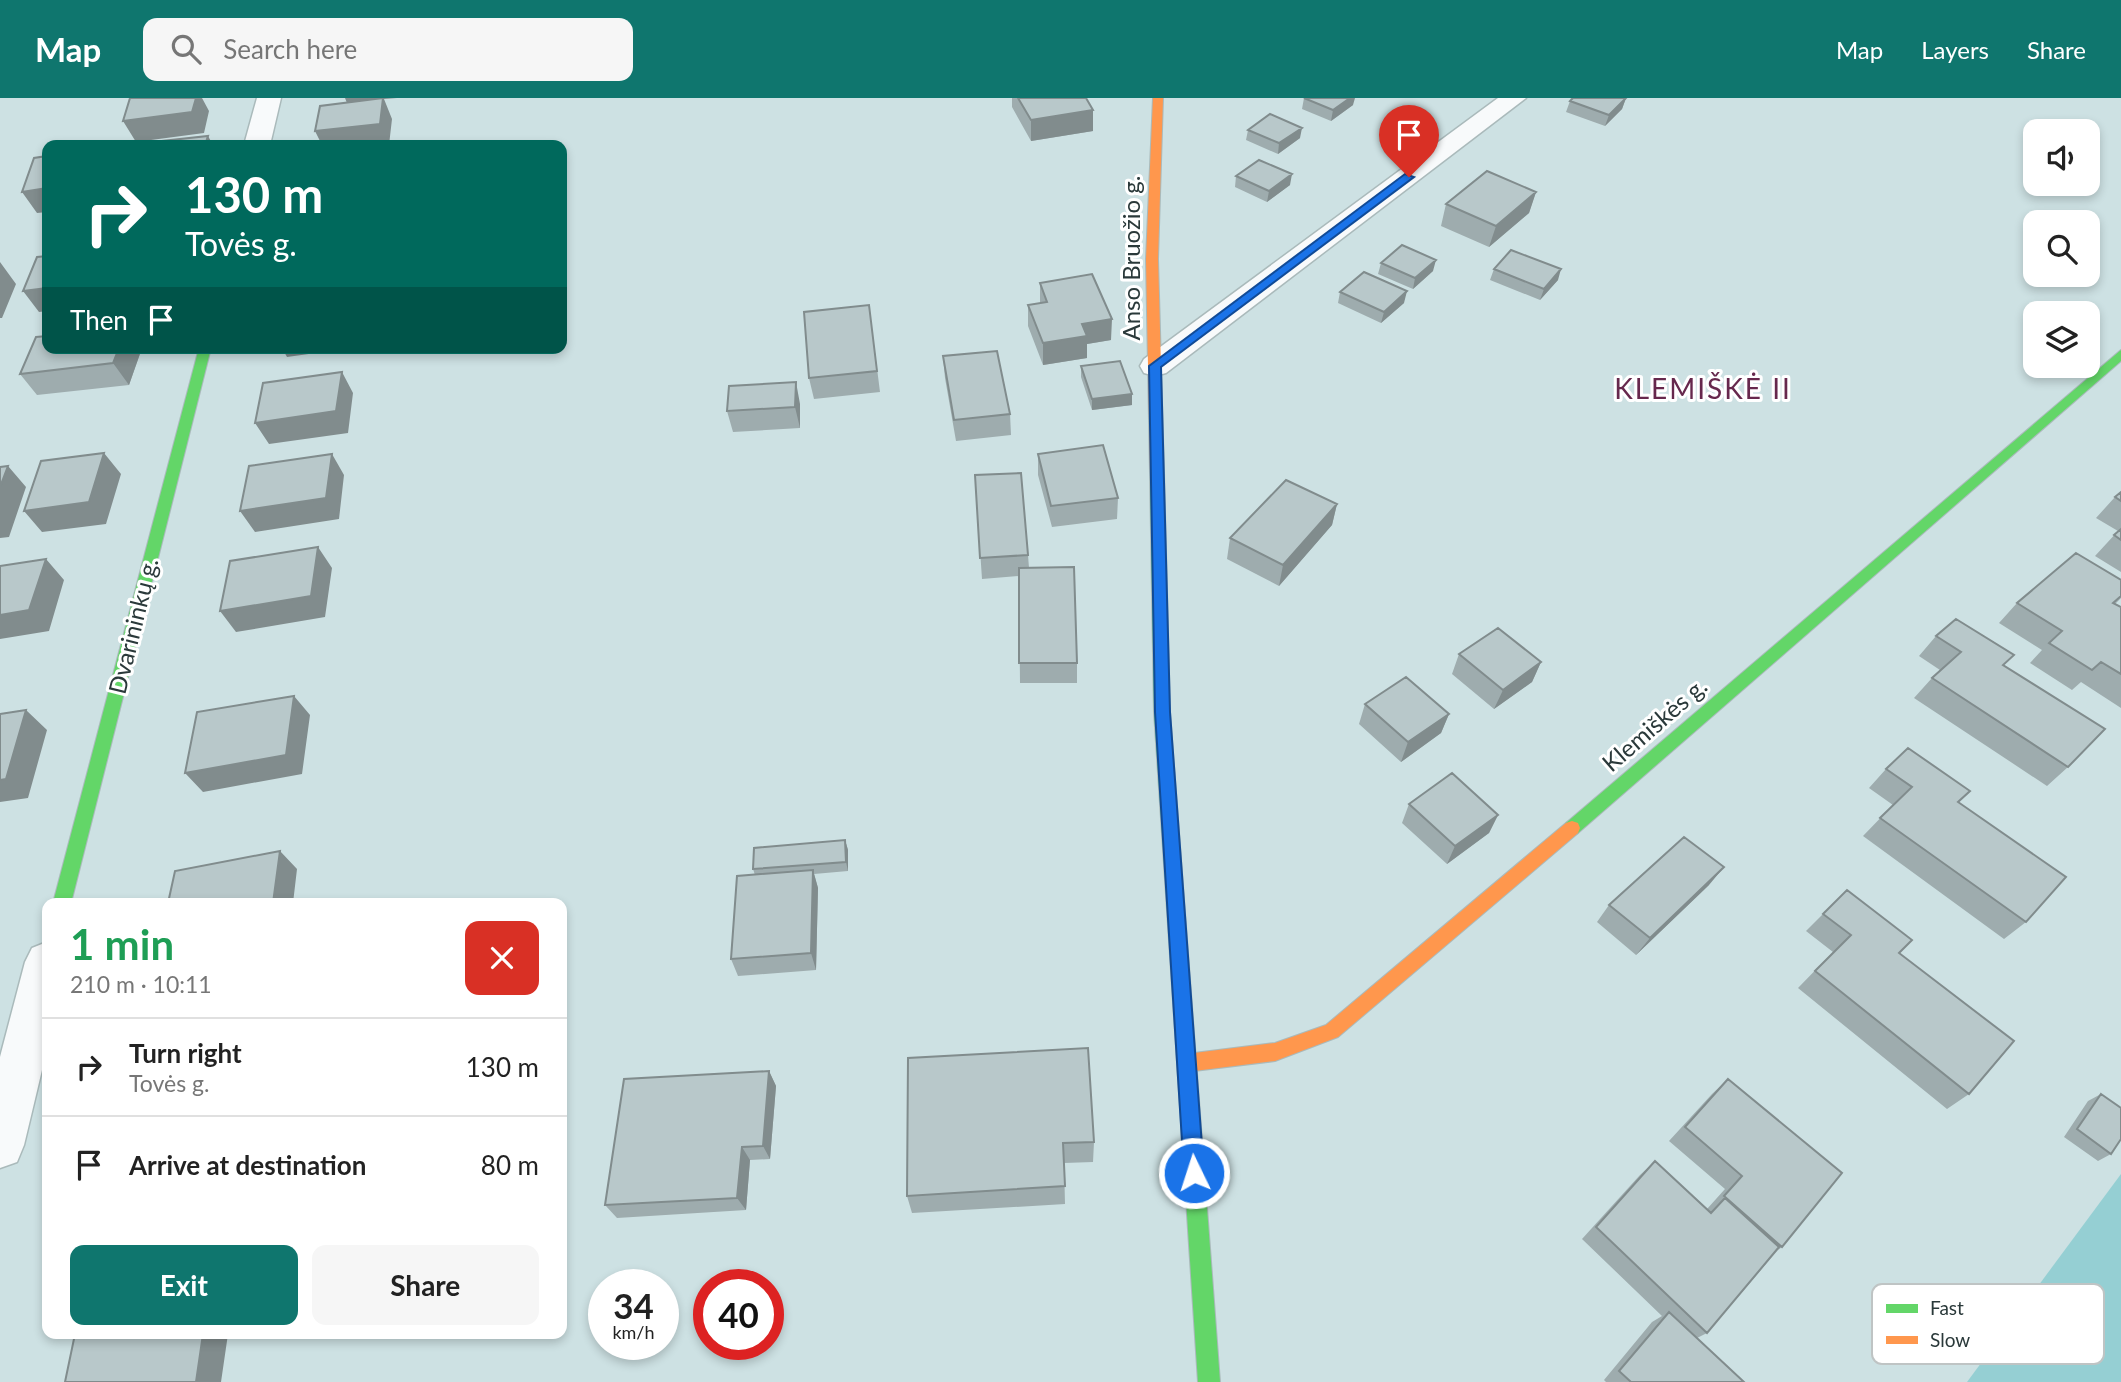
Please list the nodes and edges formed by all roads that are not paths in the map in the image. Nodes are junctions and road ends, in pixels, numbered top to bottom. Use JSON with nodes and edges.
{"nodes":[{"id":1,"x":269,"y":98,"type":"edge"},
{"id":2,"x":1158,"y":98,"type":"edge"},
{"id":3,"x":1514,"y":98,"type":"edge"},
{"id":4,"x":258,"y":140,"type":"edge"},
{"id":5,"x":203,"y":354,"type":"edge"},
{"id":6,"x":2121,"y":354,"type":"edge"},
{"id":7,"x":1155,"y":366,"type":"junction"},
{"id":8,"x":63,"y":898,"type":"edge"},
{"id":9,"x":42,"y":982,"type":"edge"},
{"id":10,"x":1186,"y":1063,"type":"junction"},
{"id":11,"x":0,"y":1146,"type":"edge"},
{"id":12,"x":1209,"y":1382,"type":"edge"}],
"edges":[{"from":1,"to":4,"type":"street"},
{"from":2,"to":7,"type":"street","name":"Anso Bruožio g."},
{"from":3,"to":7,"type":"street"},
{"from":5,"to":8,"type":"street","name":"Dvarininkų g."},
{"from":6,"to":10,"type":"street","name":"Klemiškės g."},
{"from":7,"to":10,"type":"street","name":"Anso Bruožio g."},
{"from":9,"to":11,"type":"street"},
{"from":10,"to":12,"type":"street","name":"Anso Bruožio g."}]}
